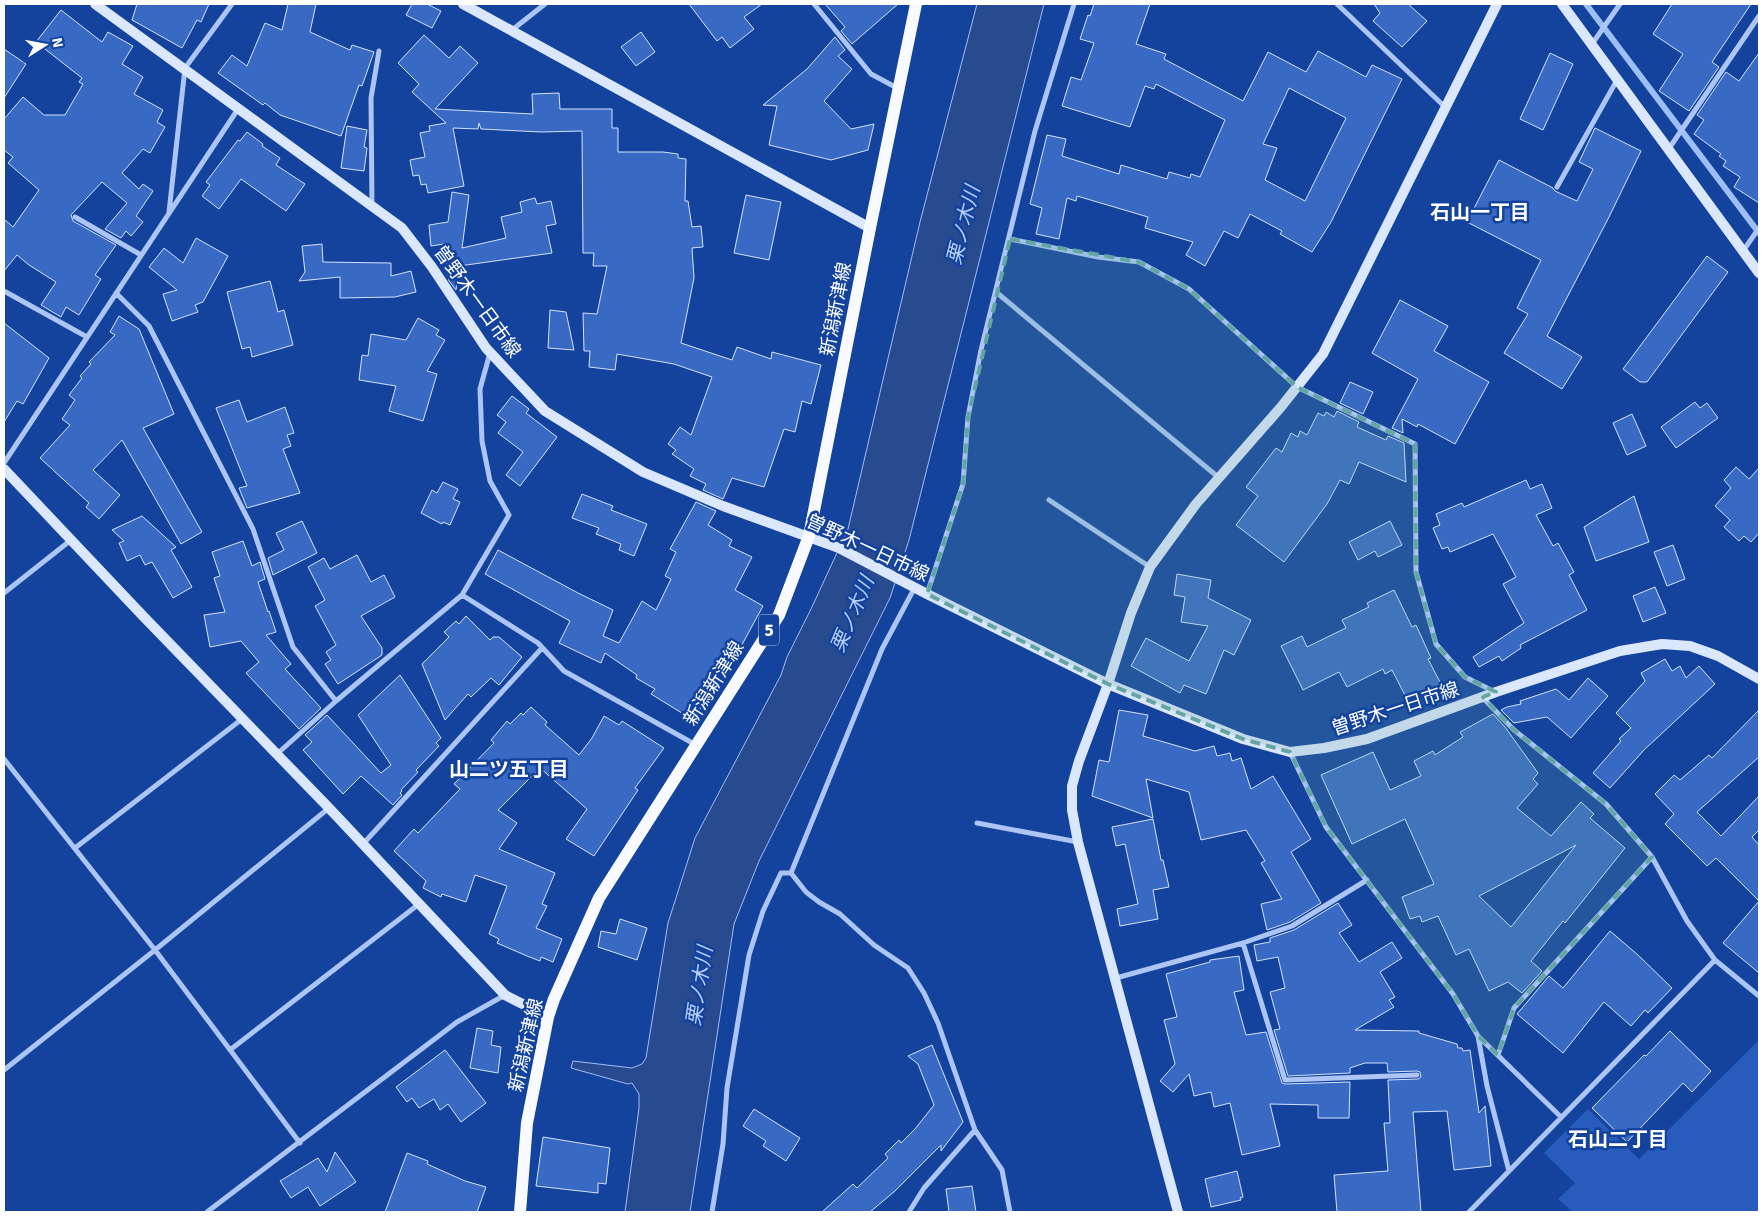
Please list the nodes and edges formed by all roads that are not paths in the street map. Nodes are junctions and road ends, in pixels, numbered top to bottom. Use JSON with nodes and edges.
{"nodes":[{"id":1,"x":95,"y":4,"type":"edge"},
{"id":2,"x":232,"y":4,"type":"edge"},
{"id":3,"x":463,"y":4,"type":"edge"},
{"id":4,"x":545,"y":4,"type":"edge"},
{"id":5,"x":814,"y":4,"type":"edge"},
{"id":6,"x":916,"y":4,"type":"edge"},
{"id":7,"x":1074,"y":4,"type":"edge"},
{"id":8,"x":1337,"y":4,"type":"edge"},
{"id":9,"x":1497,"y":4,"type":"edge"},
{"id":10,"x":1562,"y":4,"type":"edge"},
{"id":11,"x":1620,"y":4,"type":"edge"},
{"id":12,"x":1759,"y":16,"type":"edge"},
{"id":13,"x":512,"y":31,"type":"junction"},
{"id":14,"x":1592,"y":44,"type":"junction"},
{"id":15,"x":379,"y":51,"type":"dead end"},
{"id":16,"x":185,"y":68,"type":"junction"},
{"id":17,"x":1617,"y":80,"type":"junction"},
{"id":18,"x":899,"y":88,"type":"junction"},
{"id":19,"x":239,"y":108,"type":"junction"},
{"id":20,"x":1446,"y":108,"type":"junction"},
{"id":21,"x":1668,"y":150,"type":"junction"},
{"id":22,"x":1558,"y":187,"type":"dead end"},
{"id":23,"x":372,"y":206,"type":"junction"},
{"id":24,"x":169,"y":214,"type":"junction"},
{"id":25,"x":75,"y":217,"type":"dead end"},
{"id":26,"x":870,"y":228,"type":"junction"},
{"id":27,"x":1759,"y":228,"type":"edge"},
{"id":28,"x":1010,"y":239,"type":"junction"},
{"id":29,"x":1743,"y":251,"type":"junction"},
{"id":30,"x":141,"y":255,"type":"junction"},
{"id":31,"x":1759,"y":273,"type":"edge"},
{"id":32,"x":4,"y":291,"type":"edge"},
{"id":33,"x":996,"y":292,"type":"junction"},
{"id":34,"x":116,"y":293,"type":"junction"},
{"id":35,"x":87,"y":337,"type":"junction"},
{"id":36,"x":490,"y":353,"type":"junction"},
{"id":37,"x":1297,"y":387,"type":"junction"},
{"id":38,"x":4,"y":463,"type":"edge"},
{"id":39,"x":4,"y":468,"type":"edge"},
{"id":40,"x":1218,"y":478,"type":"junction"},
{"id":41,"x":1049,"y":500,"type":"dead end"},
{"id":42,"x":810,"y":536,"type":"junction"},
{"id":43,"x":71,"y":540,"type":"junction"},
{"id":44,"x":1150,"y":567,"type":"junction"},
{"id":45,"x":915,"y":587,"type":"junction"},
{"id":46,"x":4,"y":593,"type":"edge"},
{"id":47,"x":927,"y":594,"type":"junction"},
{"id":48,"x":462,"y":596,"type":"junction"},
{"id":49,"x":542,"y":648,"type":"junction"},
{"id":50,"x":1759,"y":679,"type":"edge"},
{"id":51,"x":1108,"y":684,"type":"junction"},
{"id":52,"x":1496,"y":692,"type":"junction"},
{"id":53,"x":1482,"y":697,"type":"junction"},
{"id":54,"x":336,"y":701,"type":"junction"},
{"id":55,"x":243,"y":719,"type":"junction"},
{"id":56,"x":696,"y":745,"type":"junction"},
{"id":57,"x":1290,"y":752,"type":"junction"},
{"id":58,"x":277,"y":754,"type":"junction"},
{"id":59,"x":4,"y":759,"type":"edge"},
{"id":60,"x":329,"y":808,"type":"junction"},
{"id":61,"x":977,"y":823,"type":"dead end"},
{"id":62,"x":1078,"y":842,"type":"junction"},
{"id":63,"x":364,"y":844,"type":"junction"},
{"id":64,"x":75,"y":848,"type":"junction"},
{"id":65,"x":1652,"y":857,"type":"junction"},
{"id":66,"x":790,"y":873,"type":"junction"},
{"id":67,"x":1367,"y":880,"type":"junction"},
{"id":68,"x":420,"y":904,"type":"junction"},
{"id":69,"x":1243,"y":943,"type":"junction"},
{"id":70,"x":155,"y":950,"type":"junction"},
{"id":71,"x":1715,"y":960,"type":"junction"},
{"id":72,"x":1116,"y":978,"type":"junction"},
{"id":73,"x":505,"y":995,"type":"junction"},
{"id":74,"x":1759,"y":996,"type":"edge"},
{"id":75,"x":548,"y":1017,"type":"junction"},
{"id":76,"x":1478,"y":1036,"type":"junction"},
{"id":77,"x":230,"y":1050,"type":"junction"},
{"id":78,"x":1498,"y":1055,"type":"junction"},
{"id":79,"x":4,"y":1070,"type":"edge"},
{"id":80,"x":1417,"y":1075,"type":"dead end"},
{"id":81,"x":1561,"y":1117,"type":"junction"},
{"id":82,"x":976,"y":1130,"type":"junction"},
{"id":83,"x":300,"y":1143,"type":"junction"},
{"id":84,"x":1509,"y":1171,"type":"junction"},
{"id":85,"x":207,"y":1212,"type":"edge"},
{"id":86,"x":520,"y":1212,"type":"edge"},
{"id":87,"x":712,"y":1212,"type":"edge"},
{"id":88,"x":909,"y":1212,"type":"edge"},
{"id":89,"x":1010,"y":1212,"type":"edge"},
{"id":90,"x":1178,"y":1212,"type":"edge"},
{"id":91,"x":1468,"y":1212,"type":"edge"}],
"edges":[{"from":1,"to":16,"type":"street","name":"曽野木一日市線"},
{"from":2,"to":16,"type":"street"},
{"from":3,"to":13,"type":"street"},
{"from":4,"to":13,"type":"street"},
{"from":5,"to":18,"type":"street"},
{"from":6,"to":18,"type":"main road","name":"新潟新津線","number":"5"},
{"from":7,"to":28,"type":"street"},
{"from":8,"to":20,"type":"street"},
{"from":9,"to":20,"type":"street"},
{"from":10,"to":14,"type":"street"},
{"from":11,"to":14,"type":"street"},
{"from":12,"to":21,"type":"street"},
{"from":13,"to":26,"type":"street"},
{"from":14,"to":17,"type":"street"},
{"from":15,"to":23,"type":"street"},
{"from":16,"to":19,"type":"street","name":"曽野木一日市線"},
{"from":16,"to":24,"type":"street"},
{"from":17,"to":21,"type":"street"},
{"from":17,"to":22,"type":"street"},
{"from":18,"to":26,"type":"main road","name":"新潟新津線","number":"5"},
{"from":19,"to":23,"type":"street","name":"曽野木一日市線"},
{"from":19,"to":24,"type":"street"},
{"from":20,"to":37,"type":"street"},
{"from":21,"to":29,"type":"street"},
{"from":23,"to":36,"type":"street","name":"曽野木一日市線"},
{"from":24,"to":30,"type":"street"},
{"from":25,"to":30,"type":"street"},
{"from":26,"to":42,"type":"main road","name":"新潟新津線","number":"5"},
{"from":27,"to":29,"type":"street"},
{"from":28,"to":33,"type":"street"},
{"from":28,"to":37,"type":"street"},
{"from":29,"to":31,"type":"street"},
{"from":30,"to":34,"type":"street"},
{"from":32,"to":35,"type":"street"},
{"from":33,"to":40,"type":"street"},
{"from":33,"to":47,"type":"street"},
{"from":34,"to":35,"type":"street"},
{"from":34,"to":54,"type":"street"},
{"from":35,"to":38,"type":"street"},
{"from":36,"to":42,"type":"street","name":"曽野木一日市線"},
{"from":36,"to":48,"type":"street"},
{"from":37,"to":40,"type":"street"},
{"from":37,"to":52,"type":"street"},
{"from":39,"to":43,"type":"street"},
{"from":40,"to":44,"type":"street"},
{"from":41,"to":44,"type":"street"},
{"from":42,"to":45,"type":"street","name":"曽野木一日市線"},
{"from":42,"to":56,"type":"main road","name":"新潟新津線","number":"5"},
{"from":43,"to":46,"type":"street"},
{"from":43,"to":55,"type":"street"},
{"from":44,"to":51,"type":"street"},
{"from":45,"to":47,"type":"street","name":"曽野木一日市線"},
{"from":45,"to":66,"type":"street"},
{"from":47,"to":51,"type":"street","name":"曽野木一日市線"},
{"from":48,"to":49,"type":"street"},
{"from":48,"to":54,"type":"street"},
{"from":49,"to":56,"type":"street"},
{"from":49,"to":63,"type":"street"},
{"from":50,"to":52,"type":"street","name":"曽野木一日市線"},
{"from":51,"to":57,"type":"street","name":"曽野木一日市線"},
{"from":51,"to":62,"type":"street"},
{"from":52,"to":53,"type":"street","name":"曽野木一日市線"},
{"from":53,"to":57,"type":"street","name":"曽野木一日市線"},
{"from":53,"to":65,"type":"street"},
{"from":54,"to":58,"type":"street"},
{"from":55,"to":58,"type":"street"},
{"from":55,"to":64,"type":"street"},
{"from":56,"to":75,"type":"main road","name":"新潟新津線","number":"5"},
{"from":57,"to":67,"type":"street"},
{"from":58,"to":60,"type":"street"},
{"from":59,"to":64,"type":"street"},
{"from":60,"to":63,"type":"street"},
{"from":60,"to":70,"type":"street"},
{"from":61,"to":62,"type":"street"},
{"from":62,"to":72,"type":"street"},
{"from":63,"to":68,"type":"street"},
{"from":64,"to":70,"type":"street"},
{"from":65,"to":71,"type":"street"},
{"from":65,"to":78,"type":"street"},
{"from":66,"to":82,"type":"street"},
{"from":66,"to":87,"type":"street"},
{"from":67,"to":69,"type":"street"},
{"from":67,"to":76,"type":"street"},
{"from":68,"to":73,"type":"street"},
{"from":68,"to":77,"type":"street"},
{"from":69,"to":72,"type":"street"},
{"from":69,"to":80,"type":"street"},
{"from":70,"to":77,"type":"street"},
{"from":70,"to":79,"type":"street"},
{"from":71,"to":74,"type":"street"},
{"from":71,"to":81,"type":"street"},
{"from":72,"to":90,"type":"street"},
{"from":73,"to":75,"type":"street"},
{"from":73,"to":83,"type":"street"},
{"from":75,"to":86,"type":"main road","name":"新潟新津線","number":"5"},
{"from":76,"to":78,"type":"street"},
{"from":76,"to":84,"type":"street"},
{"from":77,"to":83,"type":"street"},
{"from":78,"to":81,"type":"street"},
{"from":81,"to":84,"type":"street"},
{"from":82,"to":88,"type":"street"},
{"from":82,"to":89,"type":"street"},
{"from":83,"to":85,"type":"street"},
{"from":84,"to":91,"type":"street"}]}
